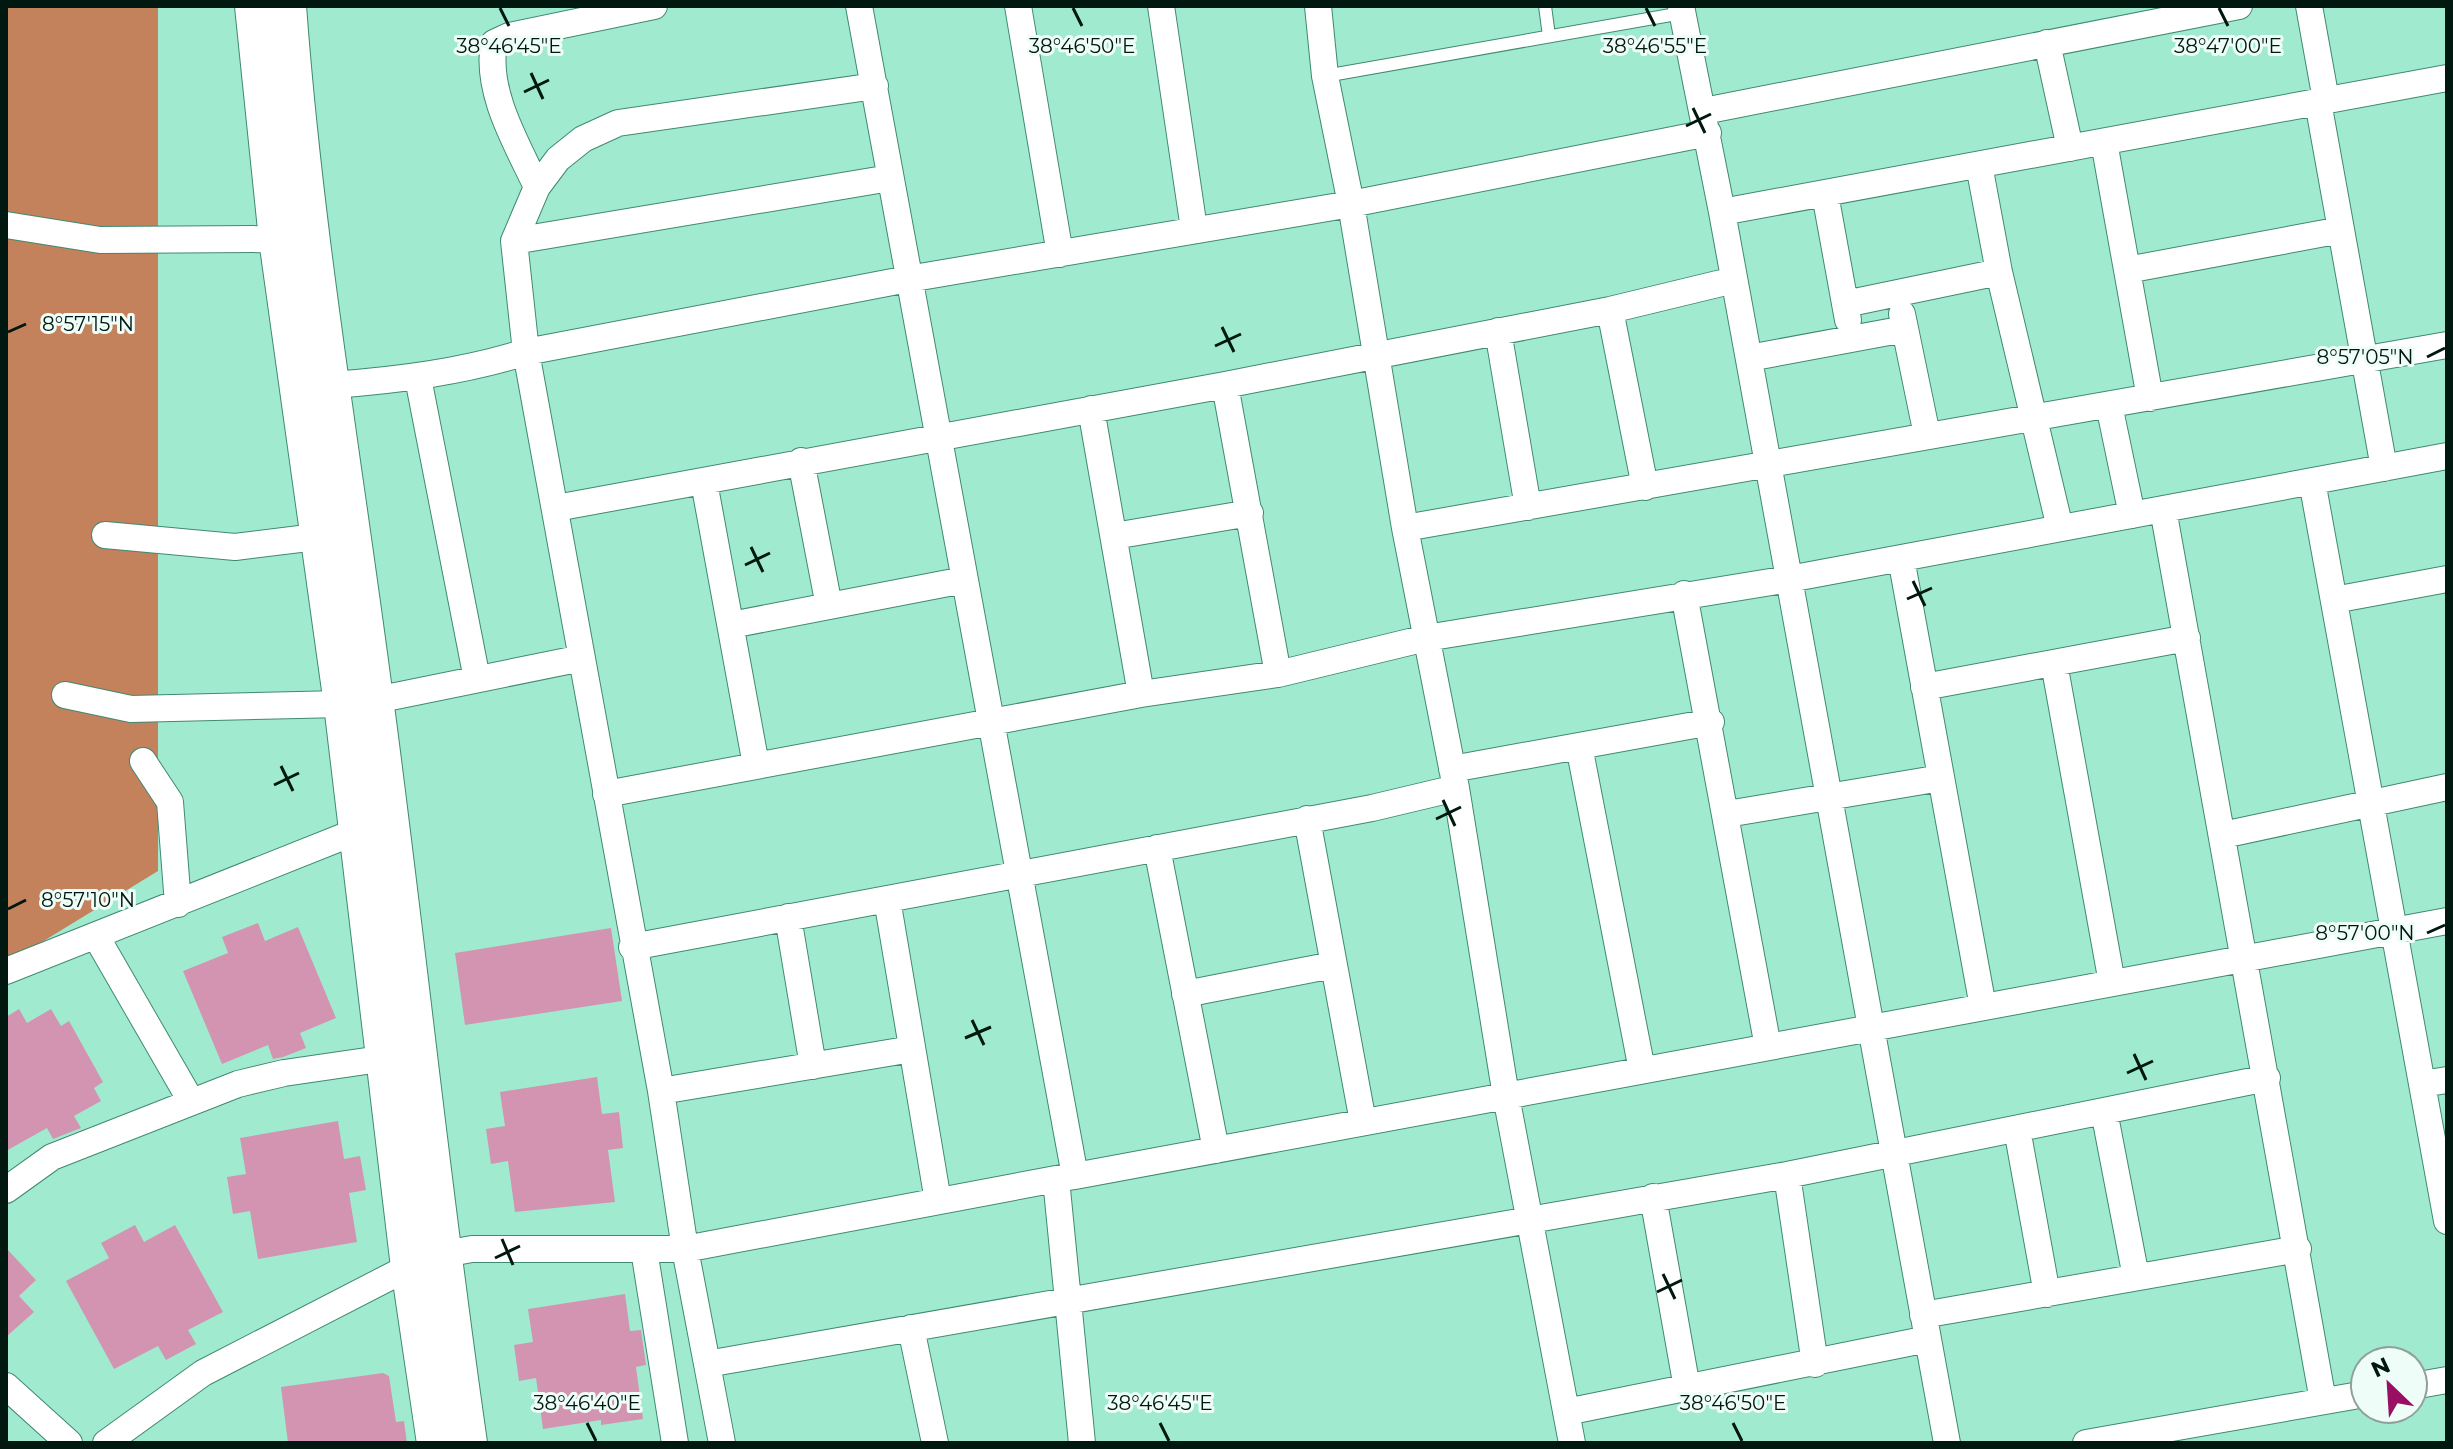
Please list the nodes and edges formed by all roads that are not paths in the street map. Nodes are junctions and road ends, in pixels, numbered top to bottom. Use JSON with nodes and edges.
{"nodes":[{"id":1,"x":253,"y":6,"type":"edge"},
{"id":2,"x":288,"y":6,"type":"edge"},
{"id":3,"x":654,"y":6,"type":"edge"},
{"id":4,"x":859,"y":6,"type":"edge"},
{"id":5,"x":1018,"y":6,"type":"edge"},
{"id":6,"x":1161,"y":6,"type":"edge"},
{"id":7,"x":1318,"y":6,"type":"edge"},
{"id":8,"x":1545,"y":6,"type":"edge"},
{"id":9,"x":2239,"y":6,"type":"edge"},
{"id":10,"x":2309,"y":6,"type":"edge"},
{"id":11,"x":1682,"y":9,"type":"edge"},
{"id":12,"x":2210,"y":9,"type":"edge"},
{"id":13,"x":1549,"y":36,"type":"junction"},
{"id":14,"x":2047,"y":43,"type":"junction"},
{"id":15,"x":1325,"y":76,"type":"junction"},
{"id":16,"x":2447,"y":78,"type":"edge"},
{"id":17,"x":875,"y":86,"type":"junction"},
{"id":18,"x":2322,"y":101,"type":"junction"},
{"id":19,"x":1706,"y":122,"type":"junction"},
{"id":20,"x":2104,"y":142,"type":"junction"},
{"id":21,"x":2070,"y":148,"type":"junction"},
{"id":22,"x":1979,"y":165,"type":"junction"},
{"id":23,"x":890,"y":178,"type":"junction"},
{"id":24,"x":537,"y":187,"type":"junction"},
{"id":25,"x":1825,"y":194,"type":"junction"},
{"id":26,"x":1351,"y":204,"type":"junction"},
{"id":27,"x":1722,"y":212,"type":"junction"},
{"id":28,"x":6,"y":225,"type":"edge"},
{"id":29,"x":1194,"y":229,"type":"junction"},
{"id":30,"x":2341,"y":230,"type":"junction"},
{"id":31,"x":277,"y":239,"type":"junction"},
{"id":32,"x":514,"y":241,"type":"junction"},
{"id":33,"x":1060,"y":254,"type":"junction"},
{"id":34,"x":2127,"y":270,"type":"junction"},
{"id":35,"x":1999,"y":272,"type":"junction"},
{"id":36,"x":908,"y":279,"type":"junction"},
{"id":37,"x":1734,"y":280,"type":"junction"},
{"id":38,"x":1898,"y":293,"type":"junction"},
{"id":39,"x":1845,"y":304,"type":"junction"},
{"id":40,"x":1610,"y":310,"type":"junction"},
{"id":41,"x":1905,"y":329,"type":"junction"},
{"id":42,"x":1498,"y":331,"type":"junction"},
{"id":43,"x":1851,"y":339,"type":"junction"},
{"id":44,"x":2447,"y":345,"type":"edge"},
{"id":45,"x":526,"y":352,"type":"junction"},
{"id":46,"x":1377,"y":353,"type":"junction"},
{"id":47,"x":1749,"y":358,"type":"junction"},
{"id":48,"x":2365,"y":361,"type":"junction"},
{"id":49,"x":418,"y":378,"type":"junction"},
{"id":50,"x":332,"y":385,"type":"junction"},
{"id":51,"x":1225,"y":385,"type":"junction"},
{"id":52,"x":2150,"y":398,"type":"junction"},
{"id":53,"x":2109,"y":405,"type":"junction"},
{"id":54,"x":1091,"y":409,"type":"junction"},
{"id":55,"x":2031,"y":417,"type":"junction"},
{"id":56,"x":1927,"y":435,"type":"junction"},
{"id":57,"x":938,"y":437,"type":"junction"},
{"id":58,"x":2447,"y":456,"type":"edge"},
{"id":59,"x":801,"y":461,"type":"junction"},
{"id":60,"x":1768,"y":465,"type":"junction"},
{"id":61,"x":2384,"y":468,"type":"junction"},
{"id":62,"x":2312,"y":481,"type":"junction"},
{"id":63,"x":704,"y":482,"type":"junction"},
{"id":64,"x":1645,"y":487,"type":"junction"},
{"id":65,"x":1528,"y":507,"type":"junction"},
{"id":66,"x":556,"y":508,"type":"junction"},
{"id":67,"x":2163,"y":509,"type":"junction"},
{"id":68,"x":1250,"y":513,"type":"junction"},
{"id":69,"x":2132,"y":515,"type":"junction"},
{"id":70,"x":1405,"y":528,"type":"junction"},
{"id":71,"x":2060,"y":528,"type":"junction"},
{"id":72,"x":105,"y":535,"type":"dead end"},
{"id":73,"x":1114,"y":536,"type":"junction"},
{"id":74,"x":316,"y":537,"type":"junction"},
{"id":75,"x":1901,"y":558,"type":"junction"},
{"id":76,"x":1789,"y":579,"type":"junction"},
{"id":77,"x":2447,"y":579,"type":"edge"},
{"id":78,"x":964,"y":580,"type":"junction"},
{"id":79,"x":1684,"y":594,"type":"junction"},
{"id":80,"x":2334,"y":600,"type":"junction"},
{"id":81,"x":829,"y":606,"type":"junction"},
{"id":82,"x":731,"y":625,"type":"junction"},
{"id":83,"x":1426,"y":638,"type":"junction"},
{"id":84,"x":2187,"y":638,"type":"junction"},
{"id":85,"x":582,"y":658,"type":"junction"},
{"id":86,"x":2054,"y":663,"type":"junction"},
{"id":87,"x":1278,"y":674,"type":"junction"},
{"id":88,"x":477,"y":679,"type":"junction"},
{"id":89,"x":1924,"y":687,"type":"junction"},
{"id":90,"x":1141,"y":694,"type":"junction"},
{"id":91,"x":65,"y":695,"type":"dead end"},
{"id":92,"x":359,"y":702,"type":"junction"},
{"id":93,"x":991,"y":722,"type":"junction"},
{"id":94,"x":1711,"y":722,"type":"junction"},
{"id":95,"x":1579,"y":746,"type":"junction"},
{"id":96,"x":143,"y":761,"type":"dead end"},
{"id":97,"x":756,"y":765,"type":"junction"},
{"id":98,"x":1941,"y":778,"type":"junction"},
{"id":99,"x":1454,"y":779,"type":"junction"},
{"id":100,"x":2447,"y":787,"type":"edge"},
{"id":101,"x":606,"y":794,"type":"junction"},
{"id":102,"x":1829,"y":799,"type":"junction"},
{"id":103,"x":2371,"y":802,"type":"junction"},
{"id":104,"x":1727,"y":814,"type":"junction"},
{"id":105,"x":1307,"y":819,"type":"junction"},
{"id":106,"x":355,"y":832,"type":"junction"},
{"id":107,"x":2223,"y":835,"type":"junction"},
{"id":108,"x":1157,"y":848,"type":"junction"},
{"id":109,"x":1021,"y":874,"type":"junction"},
{"id":110,"x":887,"y":899,"type":"junction"},
{"id":111,"x":178,"y":904,"type":"junction"},
{"id":112,"x":788,"y":917,"type":"junction"},
{"id":113,"x":2447,"y":921,"type":"edge"},
{"id":114,"x":2394,"y":931,"type":"junction"},
{"id":115,"x":97,"y":938,"type":"junction"},
{"id":116,"x":632,"y":947,"type":"junction"},
{"id":117,"x":2245,"y":958,"type":"junction"},
{"id":118,"x":1333,"y":965,"type":"junction"},
{"id":119,"x":6,"y":971,"type":"edge"},
{"id":120,"x":2112,"y":983,"type":"junction"},
{"id":121,"x":1185,"y":994,"type":"junction"},
{"id":122,"x":1983,"y":1007,"type":"junction"},
{"id":123,"x":1871,"y":1028,"type":"junction"},
{"id":124,"x":1768,"y":1047,"type":"junction"},
{"id":125,"x":912,"y":1049,"type":"junction"},
{"id":126,"x":387,"y":1058,"type":"junction"},
{"id":127,"x":813,"y":1066,"type":"junction"},
{"id":128,"x":1642,"y":1070,"type":"junction"},
{"id":129,"x":2267,"y":1078,"type":"junction"},
{"id":130,"x":2435,"y":1082,"type":"edge"},
{"id":131,"x":661,"y":1091,"type":"junction"},
{"id":132,"x":1506,"y":1096,"type":"junction"},
{"id":133,"x":191,"y":1101,"type":"junction"},
{"id":134,"x":2104,"y":1111,"type":"junction"},
{"id":135,"x":1363,"y":1122,"type":"junction"},
{"id":136,"x":2017,"y":1129,"type":"junction"},
{"id":137,"x":1216,"y":1150,"type":"junction"},
{"id":138,"x":1894,"y":1151,"type":"junction"},
{"id":139,"x":1787,"y":1175,"type":"junction"},
{"id":140,"x":1066,"y":1177,"type":"junction"},
{"id":141,"x":6,"y":1190,"type":"edge"},
{"id":142,"x":1653,"y":1197,"type":"junction"},
{"id":143,"x":938,"y":1201,"type":"junction"},
{"id":144,"x":1532,"y":1219,"type":"junction"},
{"id":145,"x":2447,"y":1221,"type":"edge"},
{"id":146,"x":685,"y":1249,"type":"junction"},
{"id":147,"x":2298,"y":1249,"type":"junction"},
{"id":148,"x":644,"y":1250,"type":"junction"},
{"id":149,"x":444,"y":1254,"type":"junction"},
{"id":150,"x":409,"y":1267,"type":"junction"},
{"id":151,"x":2136,"y":1277,"type":"junction"},
{"id":152,"x":2047,"y":1294,"type":"junction"},
{"id":153,"x":1068,"y":1300,"type":"junction"},
{"id":154,"x":1926,"y":1327,"type":"junction"},
{"id":155,"x":911,"y":1328,"type":"junction"},
{"id":156,"x":707,"y":1364,"type":"junction"},
{"id":157,"x":1815,"y":1364,"type":"junction"},
{"id":158,"x":6,"y":1386,"type":"edge"},
{"id":159,"x":1687,"y":1388,"type":"junction"},
{"id":160,"x":2349,"y":1397,"type":"edge"},
{"id":161,"x":2323,"y":1401,"type":"junction"},
{"id":162,"x":1566,"y":1412,"type":"junction"},
{"id":163,"x":69,"y":1443,"type":"edge"},
{"id":164,"x":106,"y":1443,"type":"edge"},
{"id":165,"x":435,"y":1443,"type":"edge"},
{"id":166,"x":469,"y":1443,"type":"edge"},
{"id":167,"x":675,"y":1443,"type":"edge"},
{"id":168,"x":722,"y":1443,"type":"edge"},
{"id":169,"x":935,"y":1443,"type":"edge"},
{"id":170,"x":1082,"y":1443,"type":"edge"},
{"id":171,"x":1572,"y":1443,"type":"edge"},
{"id":172,"x":1947,"y":1443,"type":"edge"},
{"id":173,"x":2086,"y":1443,"type":"edge"}],
"edges":[{"from":1,"to":31,"type":"main road"},
{"from":2,"to":50,"type":"main road"},
{"from":3,"to":24,"type":"street"},
{"from":4,"to":17,"type":"street"},
{"from":5,"to":33,"type":"street"},
{"from":6,"to":29,"type":"street"},
{"from":7,"to":15,"type":"street"},
{"from":8,"to":13,"type":"lane"},
{"from":9,"to":12,"type":"street"},
{"from":10,"to":18,"type":"street"},
{"from":11,"to":13,"type":"lane"},
{"from":11,"to":19,"type":"street"},
{"from":12,"to":14,"type":"street"},
{"from":13,"to":15,"type":"lane"},
{"from":14,"to":19,"type":"street"},
{"from":14,"to":21,"type":"street"},
{"from":15,"to":26,"type":"street"},
{"from":16,"to":18,"type":"street"},
{"from":17,"to":23,"type":"street"},
{"from":17,"to":24,"type":"street"},
{"from":18,"to":20,"type":"street"},
{"from":18,"to":30,"type":"street"},
{"from":19,"to":26,"type":"street"},
{"from":19,"to":27,"type":"street"},
{"from":20,"to":21,"type":"street"},
{"from":20,"to":34,"type":"street"},
{"from":21,"to":22,"type":"street"},
{"from":22,"to":25,"type":"street"},
{"from":22,"to":35,"type":"street"},
{"from":23,"to":32,"type":"street"},
{"from":23,"to":36,"type":"street"},
{"from":24,"to":32,"type":"street"},
{"from":25,"to":27,"type":"street"},
{"from":25,"to":39,"type":"street"},
{"from":26,"to":29,"type":"street"},
{"from":26,"to":46,"type":"street"},
{"from":27,"to":37,"type":"street"},
{"from":28,"to":31,"type":"street"},
{"from":29,"to":33,"type":"street"},
{"from":30,"to":34,"type":"street"},
{"from":30,"to":48,"type":"street"},
{"from":31,"to":74,"type":"main road"},
{"from":32,"to":45,"type":"street"},
{"from":33,"to":36,"type":"street"},
{"from":34,"to":52,"type":"street"},
{"from":35,"to":38,"type":"street"},
{"from":35,"to":55,"type":"street"},
{"from":36,"to":45,"type":"street"},
{"from":36,"to":57,"type":"street"},
{"from":37,"to":40,"type":"street"},
{"from":37,"to":47,"type":"street"},
{"from":38,"to":39,"type":"street"},
{"from":38,"to":41,"type":"street"},
{"from":39,"to":43,"type":"street"},
{"from":40,"to":42,"type":"street"},
{"from":40,"to":64,"type":"street"},
{"from":41,"to":43,"type":"street"},
{"from":41,"to":56,"type":"street"},
{"from":42,"to":46,"type":"street"},
{"from":42,"to":65,"type":"street"},
{"from":43,"to":47,"type":"street"},
{"from":44,"to":48,"type":"street"},
{"from":45,"to":49,"type":"street"},
{"from":45,"to":66,"type":"street"},
{"from":46,"to":51,"type":"street"},
{"from":46,"to":70,"type":"street"},
{"from":47,"to":60,"type":"street"},
{"from":48,"to":52,"type":"street"},
{"from":48,"to":61,"type":"street"},
{"from":49,"to":50,"type":"street"},
{"from":49,"to":88,"type":"street"},
{"from":50,"to":92,"type":"main road"},
{"from":51,"to":54,"type":"street"},
{"from":51,"to":68,"type":"street"},
{"from":52,"to":53,"type":"street"},
{"from":53,"to":55,"type":"street"},
{"from":53,"to":69,"type":"street"},
{"from":54,"to":57,"type":"street"},
{"from":54,"to":73,"type":"street"},
{"from":55,"to":56,"type":"street"},
{"from":55,"to":71,"type":"street"},
{"from":56,"to":60,"type":"street"},
{"from":57,"to":59,"type":"street"},
{"from":57,"to":78,"type":"street"},
{"from":58,"to":61,"type":"street"},
{"from":59,"to":63,"type":"street"},
{"from":59,"to":81,"type":"street"},
{"from":60,"to":64,"type":"street"},
{"from":60,"to":76,"type":"street"},
{"from":61,"to":62,"type":"street"},
{"from":62,"to":67,"type":"street"},
{"from":62,"to":80,"type":"street"},
{"from":63,"to":66,"type":"street"},
{"from":63,"to":82,"type":"street"},
{"from":64,"to":65,"type":"street"},
{"from":65,"to":70,"type":"street"},
{"from":66,"to":85,"type":"street"},
{"from":67,"to":69,"type":"street"},
{"from":67,"to":84,"type":"street"},
{"from":68,"to":73,"type":"street"},
{"from":68,"to":87,"type":"street"},
{"from":69,"to":71,"type":"street"},
{"from":70,"to":83,"type":"street"},
{"from":71,"to":75,"type":"street"},
{"from":72,"to":74,"type":"street"},
{"from":73,"to":90,"type":"street"},
{"from":74,"to":92,"type":"main road"},
{"from":75,"to":76,"type":"street"},
{"from":75,"to":89,"type":"street"},
{"from":76,"to":79,"type":"street"},
{"from":76,"to":102,"type":"street"},
{"from":77,"to":80,"type":"street"},
{"from":78,"to":81,"type":"street"},
{"from":78,"to":93,"type":"street"},
{"from":79,"to":83,"type":"street"},
{"from":79,"to":94,"type":"street"},
{"from":80,"to":103,"type":"street"},
{"from":81,"to":82,"type":"street"},
{"from":82,"to":97,"type":"street"},
{"from":83,"to":87,"type":"street"},
{"from":83,"to":99,"type":"street"},
{"from":84,"to":86,"type":"street"},
{"from":84,"to":107,"type":"street"},
{"from":85,"to":88,"type":"street"},
{"from":85,"to":101,"type":"street"},
{"from":86,"to":89,"type":"street"},
{"from":86,"to":120,"type":"street"},
{"from":87,"to":90,"type":"street"},
{"from":88,"to":92,"type":"street"},
{"from":89,"to":98,"type":"street"},
{"from":90,"to":93,"type":"street"},
{"from":91,"to":92,"type":"street"},
{"from":92,"to":106,"type":"main road"},
{"from":92,"to":149,"type":"main road"},
{"from":93,"to":97,"type":"street"},
{"from":93,"to":109,"type":"street"},
{"from":94,"to":95,"type":"street"},
{"from":94,"to":104,"type":"street"},
{"from":95,"to":99,"type":"street"},
{"from":95,"to":128,"type":"street"},
{"from":96,"to":111,"type":"street"},
{"from":97,"to":101,"type":"street"},
{"from":98,"to":102,"type":"street"},
{"from":98,"to":122,"type":"street"},
{"from":99,"to":105,"type":"street"},
{"from":99,"to":132,"type":"street"},
{"from":100,"to":103,"type":"street"},
{"from":101,"to":116,"type":"street"},
{"from":102,"to":104,"type":"street"},
{"from":102,"to":123,"type":"street"},
{"from":103,"to":107,"type":"street"},
{"from":103,"to":114,"type":"street"},
{"from":104,"to":124,"type":"street"},
{"from":105,"to":108,"type":"street"},
{"from":105,"to":118,"type":"street"},
{"from":106,"to":111,"type":"street"},
{"from":106,"to":126,"type":"main road"},
{"from":107,"to":117,"type":"street"},
{"from":108,"to":109,"type":"street"},
{"from":108,"to":121,"type":"street"},
{"from":109,"to":110,"type":"street"},
{"from":109,"to":140,"type":"street"},
{"from":110,"to":112,"type":"street"},
{"from":110,"to":125,"type":"street"},
{"from":111,"to":115,"type":"street"},
{"from":112,"to":116,"type":"street"},
{"from":112,"to":127,"type":"street"},
{"from":113,"to":114,"type":"street"},
{"from":114,"to":117,"type":"street"},
{"from":114,"to":130,"type":"street"},
{"from":115,"to":119,"type":"street"},
{"from":115,"to":133,"type":"street"},
{"from":116,"to":131,"type":"street"},
{"from":117,"to":120,"type":"street"},
{"from":117,"to":129,"type":"street"},
{"from":118,"to":121,"type":"street"},
{"from":118,"to":135,"type":"street"},
{"from":120,"to":122,"type":"street"},
{"from":121,"to":137,"type":"street"},
{"from":122,"to":123,"type":"street"},
{"from":123,"to":124,"type":"street"},
{"from":123,"to":138,"type":"street"},
{"from":124,"to":128,"type":"street"},
{"from":125,"to":127,"type":"street"},
{"from":125,"to":143,"type":"street"},
{"from":126,"to":133,"type":"street"},
{"from":126,"to":150,"type":"main road"},
{"from":127,"to":131,"type":"street"},
{"from":128,"to":132,"type":"street"},
{"from":129,"to":134,"type":"street"},
{"from":129,"to":147,"type":"street"},
{"from":130,"to":145,"type":"street"},
{"from":131,"to":146,"type":"street"},
{"from":132,"to":135,"type":"street"},
{"from":132,"to":144,"type":"street"},
{"from":133,"to":141,"type":"street"},
{"from":134,"to":136,"type":"street"},
{"from":134,"to":151,"type":"street"},
{"from":135,"to":137,"type":"street"},
{"from":136,"to":138,"type":"street"},
{"from":136,"to":152,"type":"street"},
{"from":137,"to":140,"type":"street"},
{"from":138,"to":139,"type":"street"},
{"from":138,"to":154,"type":"street"},
{"from":139,"to":142,"type":"street"},
{"from":139,"to":157,"type":"street"},
{"from":140,"to":143,"type":"street"},
{"from":140,"to":153,"type":"street"},
{"from":142,"to":144,"type":"street"},
{"from":142,"to":159,"type":"street"},
{"from":143,"to":146,"type":"street"},
{"from":144,"to":153,"type":"street"},
{"from":144,"to":162,"type":"street"},
{"from":146,"to":148,"type":"street"},
{"from":146,"to":156,"type":"street"},
{"from":147,"to":151,"type":"street"},
{"from":147,"to":161,"type":"street"},
{"from":148,"to":149,"type":"street"},
{"from":148,"to":167,"type":"street"},
{"from":149,"to":150,"type":"street"},
{"from":149,"to":166,"type":"main road"},
{"from":150,"to":164,"type":"street"},
{"from":150,"to":165,"type":"main road"},
{"from":151,"to":152,"type":"street"},
{"from":152,"to":154,"type":"street"},
{"from":153,"to":155,"type":"street"},
{"from":153,"to":170,"type":"street"},
{"from":154,"to":157,"type":"street"},
{"from":154,"to":172,"type":"street"},
{"from":155,"to":156,"type":"street"},
{"from":155,"to":169,"type":"street"},
{"from":156,"to":168,"type":"street"},
{"from":157,"to":159,"type":"street"},
{"from":158,"to":163,"type":"street"},
{"from":159,"to":162,"type":"street"},
{"from":160,"to":161,"type":"street"},
{"from":161,"to":173,"type":"street"},
{"from":162,"to":171,"type":"street"}]}
